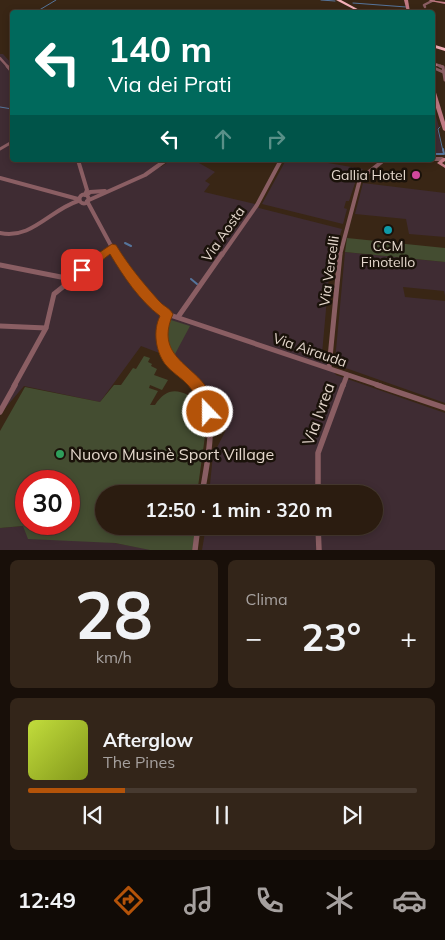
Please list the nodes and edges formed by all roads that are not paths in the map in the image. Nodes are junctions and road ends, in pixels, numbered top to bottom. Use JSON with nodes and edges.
{"nodes":[{"id":1,"x":338,"y":0,"type":"edge"},
{"id":2,"x":346,"y":0,"type":"edge"},
{"id":3,"x":433,"y":0,"type":"edge"},
{"id":4,"x":445,"y":3,"type":"edge"},
{"id":5,"x":425,"y":7,"type":"dead end"},
{"id":6,"x":357,"y":10,"type":"edge"},
{"id":7,"x":364,"y":10,"type":"edge"},
{"id":8,"x":0,"y":59,"type":"edge"},
{"id":9,"x":435,"y":66,"type":"edge"},
{"id":10,"x":435,"y":67,"type":"edge"},
{"id":11,"x":10,"y":70,"type":"edge"},
{"id":12,"x":443,"y":72,"type":"junction"},
{"id":13,"x":445,"y":80,"type":"edge"},
{"id":14,"x":435,"y":96,"type":"edge"},
{"id":15,"x":445,"y":130,"type":"edge"},
{"id":16,"x":79,"y":162,"type":"edge"},
{"id":17,"x":163,"y":162,"type":"edge"},
{"id":18,"x":280,"y":162,"type":"edge"},
{"id":19,"x":381,"y":162,"type":"edge"},
{"id":20,"x":0,"y":178,"type":"edge"},
{"id":21,"x":87,"y":198,"type":"junction"},
{"id":22,"x":78,"y":200,"type":"junction"},
{"id":23,"x":0,"y":233,"type":"edge"},
{"id":24,"x":112,"y":248,"type":"junction"},
{"id":25,"x":0,"y":265,"type":"edge"},
{"id":26,"x":71,"y":279,"type":"junction"},
{"id":27,"x":167,"y":314,"type":"junction"},
{"id":28,"x":178,"y":317,"type":"junction"},
{"id":29,"x":0,"y":326,"type":"edge"},
{"id":30,"x":46,"y":328,"type":"junction"},
{"id":31,"x":328,"y":368,"type":"junction"},
{"id":32,"x":347,"y":374,"type":"junction"},
{"id":33,"x":445,"y":408,"type":"edge"},
{"id":34,"x":0,"y":412,"type":"edge"},
{"id":35,"x":203,"y":485,"type":"edge"},
{"id":36,"x":318,"y":485,"type":"edge"},
{"id":37,"x":197,"y":535,"type":"edge"},
{"id":38,"x":318,"y":535,"type":"edge"},
{"id":39,"x":195,"y":550,"type":"edge"},
{"id":40,"x":319,"y":550,"type":"edge"}],
"edges":[{"from":1,"to":6,"type":"highway"},
{"from":2,"to":7,"type":"highway"},
{"from":3,"to":4,"type":"main road"},
{"from":3,"to":5,"type":"street"},
{"from":8,"to":11,"type":"street"},
{"from":9,"to":12,"type":"street"},
{"from":10,"to":12,"type":"street"},
{"from":12,"to":13,"type":"street"},
{"from":14,"to":15,"type":"main road"},
{"from":16,"to":21,"type":"street"},
{"from":17,"to":21,"type":"street"},
{"from":18,"to":28,"type":"street","name":"Via Aosta"},
{"from":19,"to":31,"type":"street","name":"Via Vercelli"},
{"from":20,"to":22,"type":"street"},
{"from":21,"to":22,"type":"street"},
{"from":21,"to":22,"type":"street"},
{"from":21,"to":24,"type":"street"},
{"from":22,"to":23,"type":"street"},
{"from":24,"to":26,"type":"street"},
{"from":24,"to":27,"type":"street"},
{"from":25,"to":26,"type":"street"},
{"from":26,"to":30,"type":"street"},
{"from":27,"to":28,"type":"street","name":"Via Airauda"},
{"from":27,"to":35,"type":"street"},
{"from":28,"to":31,"type":"street","name":"Via Airauda"},
{"from":29,"to":30,"type":"street"},
{"from":30,"to":34,"type":"street"},
{"from":31,"to":32,"type":"street","name":"Via Airauda"},
{"from":32,"to":33,"type":"street","name":"Via Airauda"},
{"from":32,"to":36,"type":"street","name":"Via Ivrea"},
{"from":37,"to":39,"type":"street"},
{"from":38,"to":40,"type":"street"}]}
